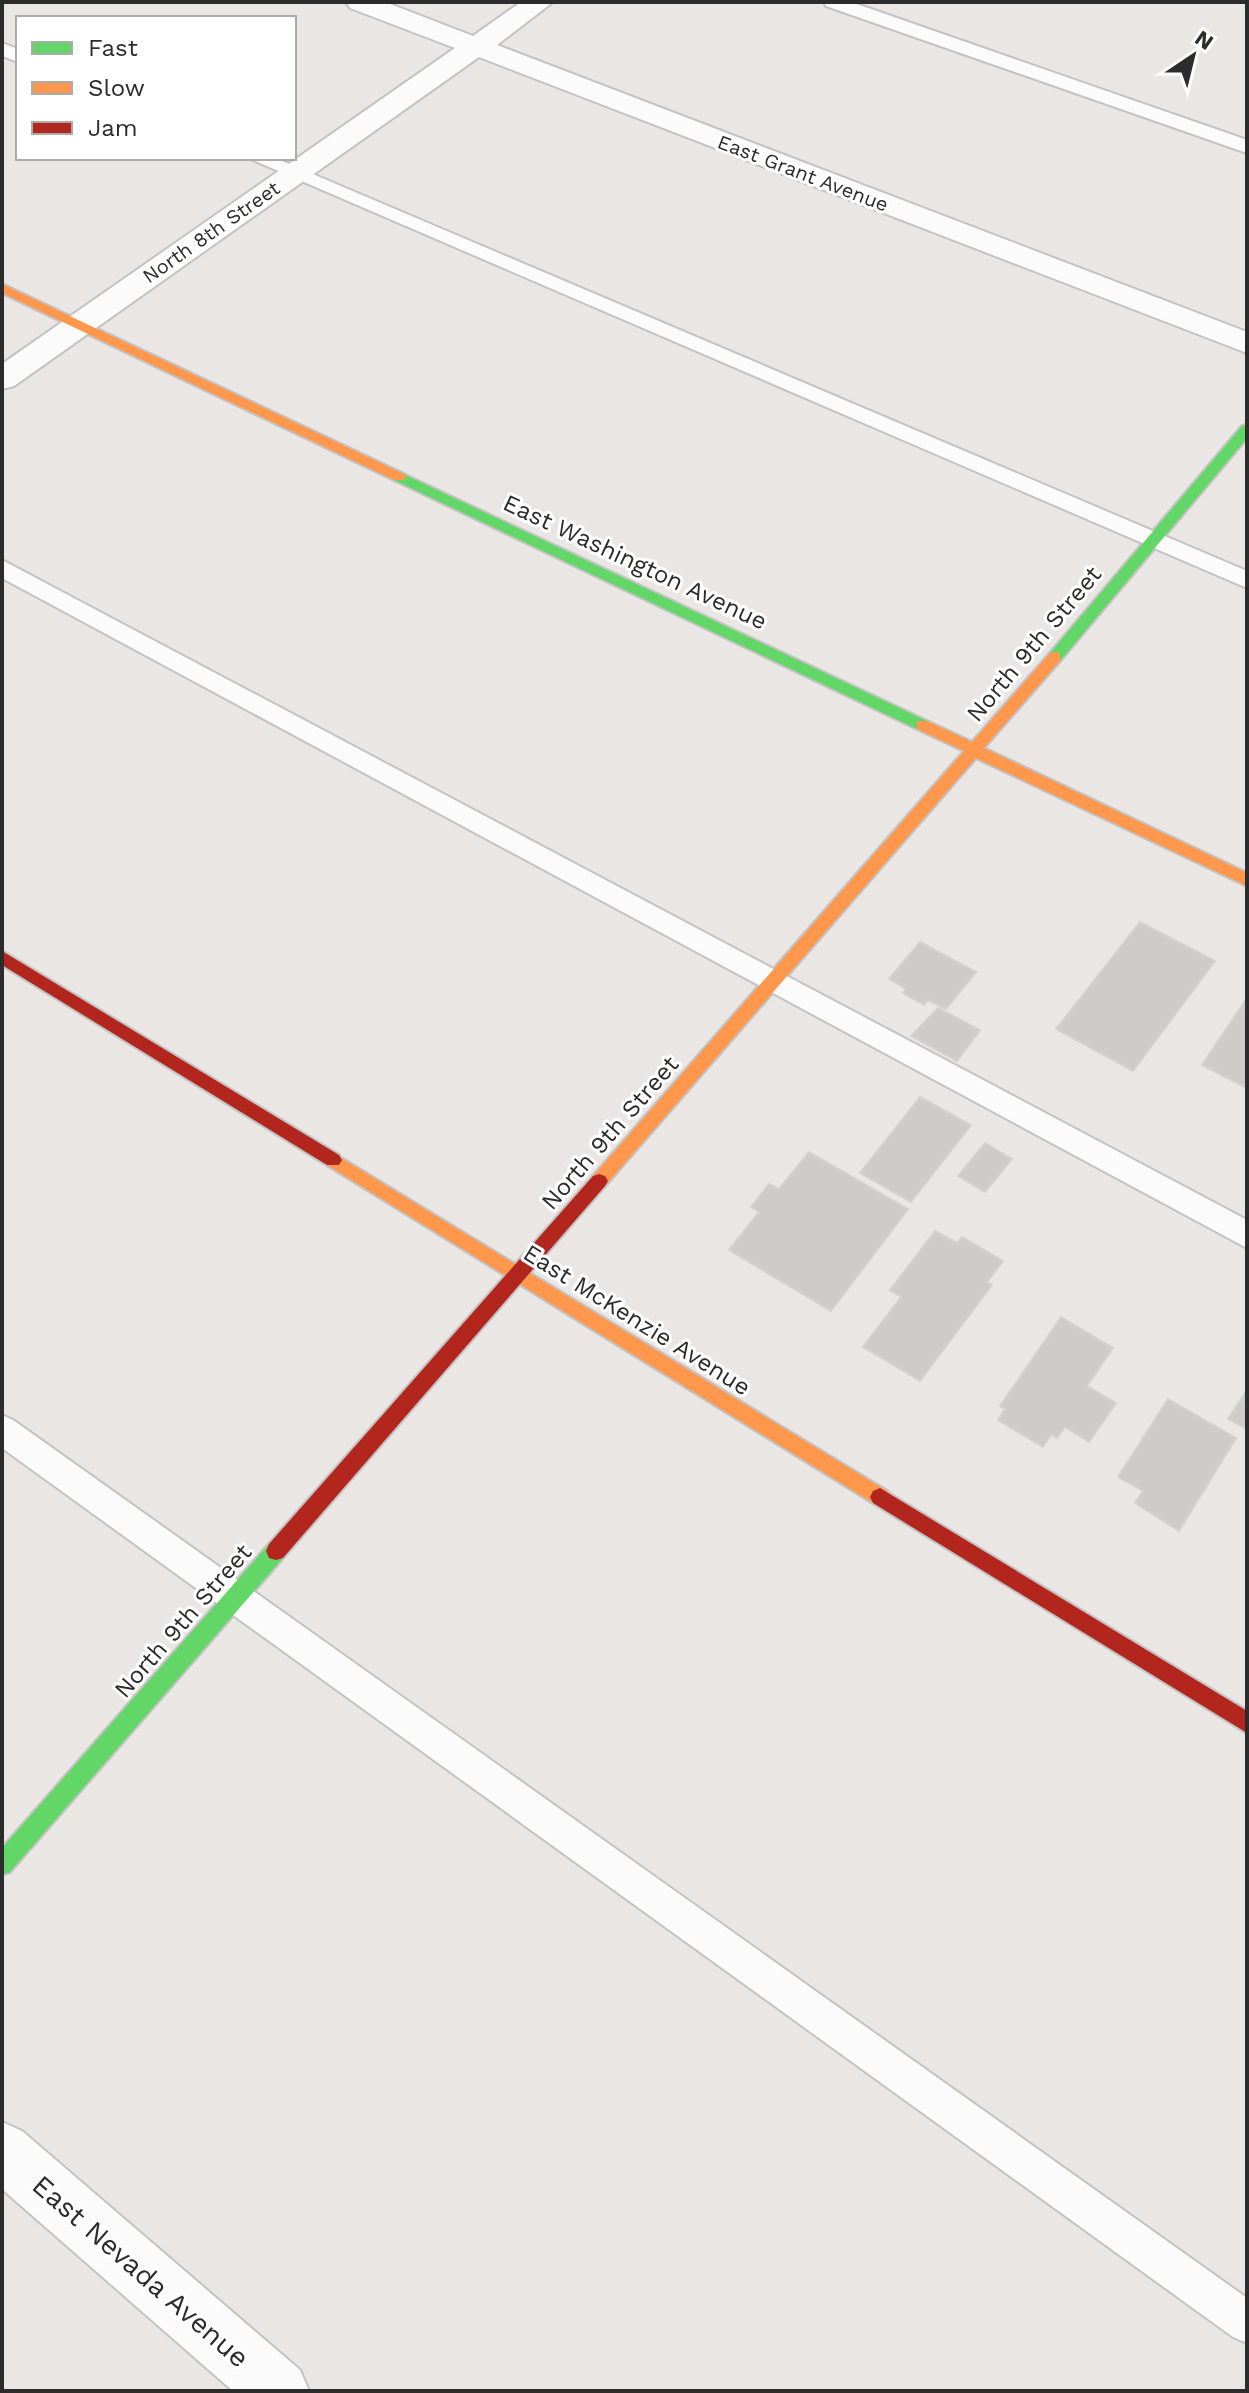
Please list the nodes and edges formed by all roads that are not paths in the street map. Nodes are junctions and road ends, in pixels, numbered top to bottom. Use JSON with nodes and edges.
{"nodes":[{"id":1,"x":360,"y":2,"type":"edge"},
{"id":2,"x":539,"y":2,"type":"edge"},
{"id":3,"x":833,"y":2,"type":"edge"},
{"id":4,"x":474,"y":46,"type":"junction"},
{"id":5,"x":1247,"y":147,"type":"edge"},
{"id":6,"x":263,"y":160,"type":"edge"},
{"id":7,"x":295,"y":174,"type":"junction"},
{"id":8,"x":2,"y":288,"type":"edge"},
{"id":9,"x":78,"y":324,"type":"junction"},
{"id":10,"x":1247,"y":343,"type":"edge"},
{"id":11,"x":2,"y":379,"type":"edge"},
{"id":12,"x":1247,"y":429,"type":"edge"},
{"id":13,"x":1153,"y":540,"type":"junction"},
{"id":14,"x":2,"y":568,"type":"edge"},
{"id":15,"x":1247,"y":580,"type":"edge"},
{"id":16,"x":976,"y":751,"type":"junction"},
{"id":17,"x":1247,"y":880,"type":"edge"},
{"id":18,"x":2,"y":957,"type":"edge"},
{"id":19,"x":773,"y":982,"type":"junction"},
{"id":20,"x":1247,"y":1235,"type":"edge"},
{"id":21,"x":518,"y":1275,"type":"junction"},
{"id":22,"x":2,"y":1430,"type":"edge"},
{"id":23,"x":235,"y":1597,"type":"junction"},
{"id":24,"x":1247,"y":1723,"type":"edge"},
{"id":25,"x":2,"y":1864,"type":"edge"},
{"id":26,"x":2,"y":2151,"type":"edge"},
{"id":27,"x":1247,"y":2323,"type":"edge"},
{"id":28,"x":279,"y":2391,"type":"edge"}],
"edges":[{"from":1,"to":4,"type":"street","name":"East Grant Avenue"},
{"from":2,"to":4,"type":"street","name":"North 8th Street"},
{"from":3,"to":5,"type":"lane"},
{"from":4,"to":7,"type":"street","name":"North 8th Street"},
{"from":4,"to":10,"type":"street","name":"East Grant Avenue"},
{"from":6,"to":7,"type":"lane"},
{"from":7,"to":9,"type":"street","name":"North 8th Street"},
{"from":7,"to":13,"type":"lane"},
{"from":8,"to":9,"type":"street","name":"East Washington Avenue"},
{"from":9,"to":11,"type":"street","name":"North 8th Street"},
{"from":9,"to":16,"type":"street","name":"East Washington Avenue"},
{"from":12,"to":13,"type":"street","name":"North 9th Street"},
{"from":13,"to":15,"type":"lane"},
{"from":13,"to":16,"type":"street","name":"North 9th Street"},
{"from":14,"to":19,"type":"lane"},
{"from":16,"to":17,"type":"street","name":"East Washington Avenue"},
{"from":16,"to":19,"type":"street","name":"North 9th Street"},
{"from":18,"to":21,"type":"street","name":"East McKenzie Avenue"},
{"from":19,"to":20,"type":"lane"},
{"from":19,"to":21,"type":"street","name":"North 9th Street"},
{"from":21,"to":23,"type":"street","name":"North 9th Street"},
{"from":21,"to":24,"type":"street","name":"East McKenzie Avenue"},
{"from":22,"to":23,"type":"lane"},
{"from":23,"to":25,"type":"street","name":"North 9th Street"},
{"from":23,"to":27,"type":"lane"},
{"from":26,"to":28,"type":"street","name":"East Nevada Avenue"}]}
